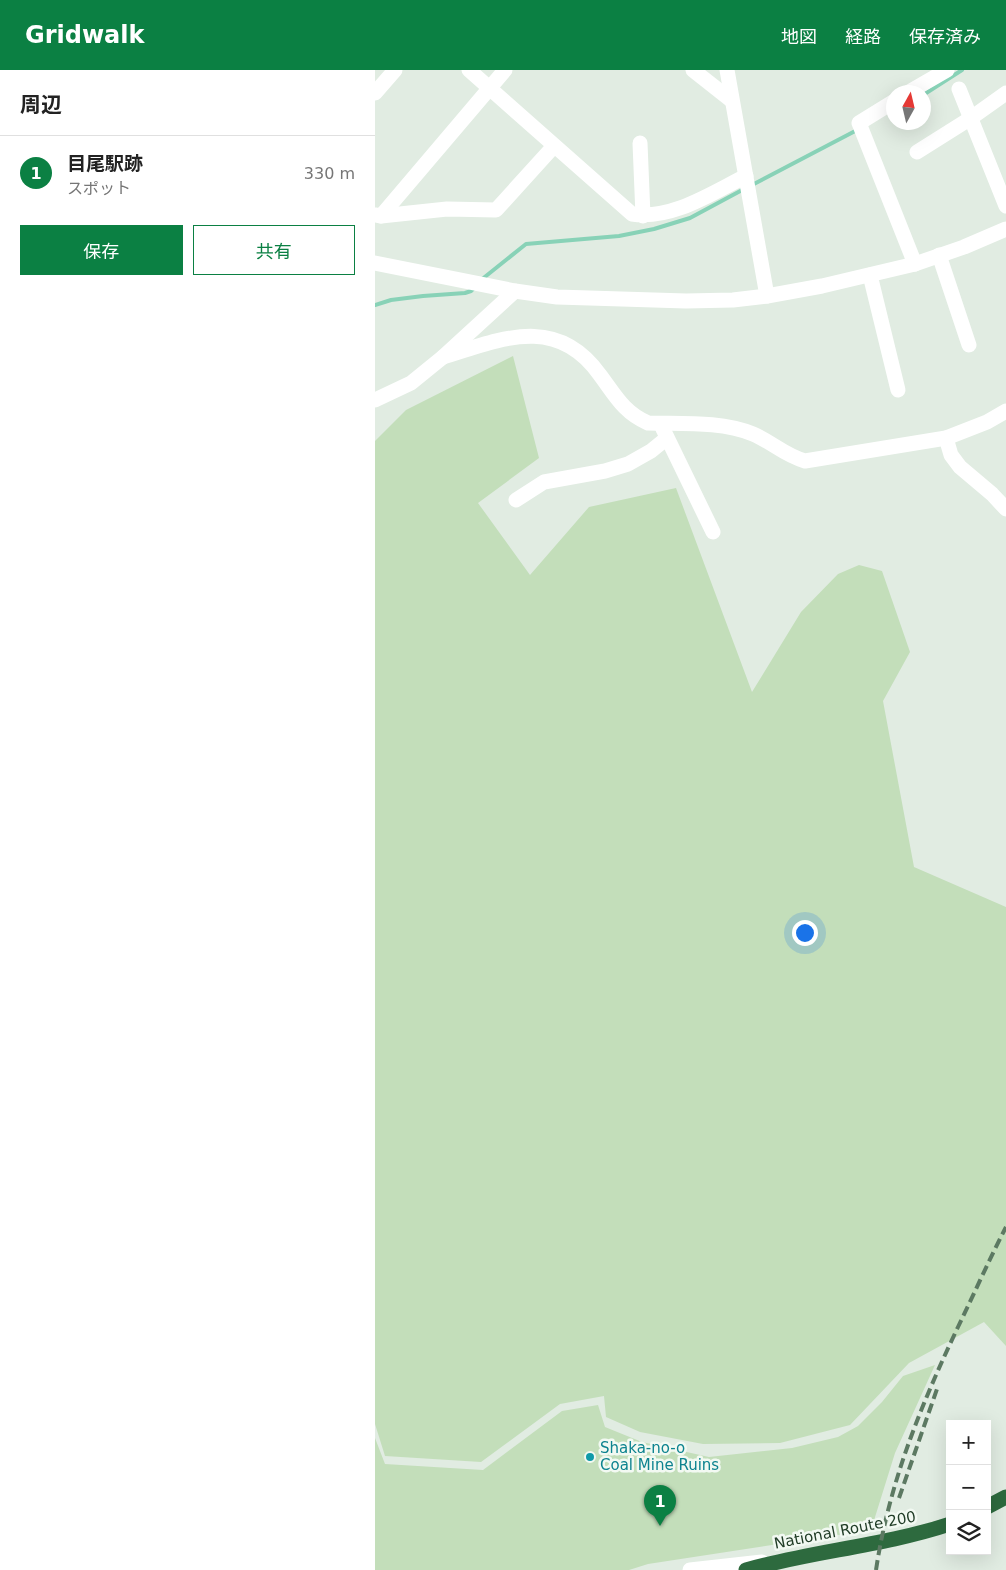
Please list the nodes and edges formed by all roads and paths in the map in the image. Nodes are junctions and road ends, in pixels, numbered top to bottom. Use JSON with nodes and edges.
{"nodes":[{"id":1,"x":395,"y":70,"type":"edge"},
{"id":2,"x":469,"y":70,"type":"edge"},
{"id":3,"x":505,"y":70,"type":"edge"},
{"id":4,"x":693,"y":70,"type":"edge"},
{"id":5,"x":727,"y":70,"type":"edge"},
{"id":6,"x":947,"y":70,"type":"edge"},
{"id":7,"x":921,"y":85,"type":"edge"},
{"id":8,"x":489,"y":88,"type":"junction"},
{"id":9,"x":959,"y":89,"type":"dead end"},
{"id":10,"x":375,"y":93,"type":"edge"},
{"id":11,"x":1006,"y":93,"type":"edge"},
{"id":12,"x":731,"y":100,"type":"junction"},
{"id":13,"x":886,"y":106,"type":"edge"},
{"id":14,"x":971,"y":118,"type":"junction"},
{"id":15,"x":640,"y":143,"type":"dead end"},
{"id":16,"x":554,"y":146,"type":"junction"},
{"id":17,"x":917,"y":152,"type":"dead end"},
{"id":18,"x":746,"y":176,"type":"junction"},
{"id":19,"x":1006,"y":206,"type":"edge"},
{"id":20,"x":378,"y":215,"type":"edge"},
{"id":21,"x":643,"y":216,"type":"junction"},
{"id":22,"x":1006,"y":229,"type":"edge"},
{"id":23,"x":939,"y":255,"type":"junction"},
{"id":24,"x":375,"y":263,"type":"edge"},
{"id":25,"x":915,"y":264,"type":"junction"},
{"id":26,"x":870,"y":275,"type":"junction"},
{"id":27,"x":515,"y":291,"type":"junction"},
{"id":28,"x":767,"y":296,"type":"junction"},
{"id":29,"x":969,"y":345,"type":"dead end"},
{"id":30,"x":443,"y":357,"type":"junction"},
{"id":31,"x":898,"y":390,"type":"dead end"},
{"id":32,"x":375,"y":400,"type":"edge"},
{"id":33,"x":1006,"y":411,"type":"edge"},
{"id":34,"x":660,"y":423,"type":"junction"},
{"id":35,"x":667,"y":438,"type":"junction"},
{"id":36,"x":946,"y":438,"type":"junction"},
{"id":37,"x":516,"y":500,"type":"dead end"},
{"id":38,"x":1006,"y":509,"type":"edge"},
{"id":39,"x":713,"y":532,"type":"dead end"},
{"id":40,"x":1006,"y":1497,"type":"edge"},
{"id":41,"x":991,"y":1505,"type":"edge"},
{"id":42,"x":946,"y":1525,"type":"edge"},
{"id":43,"x":783,"y":1559,"type":"junction"},
{"id":44,"x":690,"y":1570,"type":"edge"},
{"id":45,"x":746,"y":1570,"type":"edge"}],
"edges":[{"from":1,"to":10,"type":"street"},
{"from":2,"to":8,"type":"street"},
{"from":3,"to":8,"type":"street"},
{"from":4,"to":12,"type":"street"},
{"from":5,"to":12,"type":"street"},
{"from":6,"to":7,"type":"street"},
{"from":8,"to":16,"type":"street"},
{"from":8,"to":20,"type":"street"},
{"from":9,"to":14,"type":"street"},
{"from":11,"to":14,"type":"street"},
{"from":12,"to":18,"type":"street"},
{"from":13,"to":25,"type":"street"},
{"from":14,"to":17,"type":"street"},
{"from":14,"to":19,"type":"street"},
{"from":15,"to":21,"type":"street"},
{"from":16,"to":20,"type":"street"},
{"from":16,"to":21,"type":"street"},
{"from":18,"to":21,"type":"street"},
{"from":18,"to":28,"type":"street"},
{"from":22,"to":23,"type":"street"},
{"from":23,"to":25,"type":"street"},
{"from":23,"to":29,"type":"street"},
{"from":24,"to":27,"type":"street"},
{"from":25,"to":26,"type":"street"},
{"from":26,"to":28,"type":"street"},
{"from":26,"to":31,"type":"street"},
{"from":27,"to":28,"type":"street"},
{"from":27,"to":30,"type":"street"},
{"from":30,"to":32,"type":"street"},
{"from":30,"to":34,"type":"street"},
{"from":33,"to":36,"type":"street"},
{"from":34,"to":35,"type":"street"},
{"from":34,"to":36,"type":"street"},
{"from":35,"to":37,"type":"street"},
{"from":35,"to":39,"type":"street"},
{"from":36,"to":38,"type":"street"},
{"from":40,"to":41,"type":"highway"},
{"from":42,"to":43,"type":"highway","name":"National Route 200"},
{"from":43,"to":44,"type":"street"},
{"from":43,"to":45,"type":"highway","name":"National Route 200"}]}
